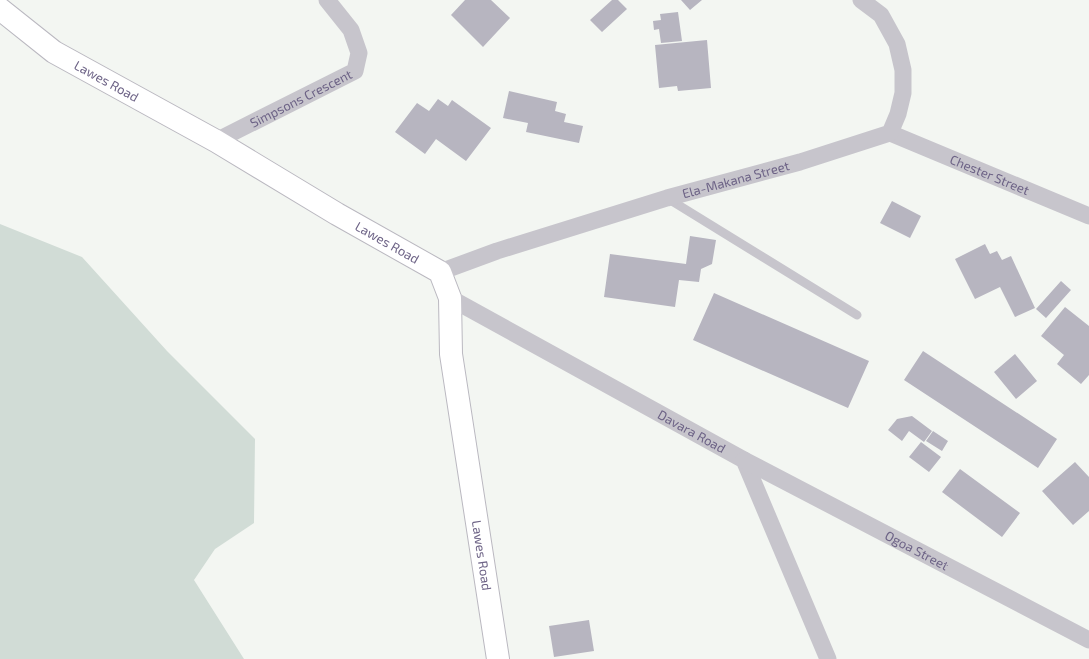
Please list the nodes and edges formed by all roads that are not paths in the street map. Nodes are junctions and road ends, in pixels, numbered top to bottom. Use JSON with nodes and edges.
{"nodes":[{"id":1,"x":327,"y":0,"type":"edge"},
{"id":2,"x":862,"y":0,"type":"edge"},
{"id":3,"x":0,"y":9,"type":"edge"},
{"id":4,"x":890,"y":133,"type":"junction"},
{"id":5,"x":216,"y":141,"type":"junction"},
{"id":6,"x":667,"y":198,"type":"junction"},
{"id":7,"x":1089,"y":216,"type":"edge"},
{"id":8,"x":440,"y":272,"type":"junction"},
{"id":9,"x":450,"y":298,"type":"junction"},
{"id":10,"x":857,"y":315,"type":"dead end"},
{"id":11,"x":744,"y":460,"type":"junction"},
{"id":12,"x":1089,"y":640,"type":"edge"},
{"id":13,"x":498,"y":659,"type":"edge"},
{"id":14,"x":828,"y":659,"type":"edge"}],
"edges":[{"from":1,"to":5,"type":"street","name":"Simpsons Crescent"},
{"from":2,"to":4,"type":"street"},
{"from":3,"to":5,"type":"main road","name":"Lawes Road"},
{"from":4,"to":6,"type":"street","name":"Ela-Makana Street"},
{"from":4,"to":7,"type":"street","name":"Chester Street"},
{"from":5,"to":8,"type":"main road","name":"Lawes Road"},
{"from":6,"to":8,"type":"street","name":"Ela-Makana Street"},
{"from":6,"to":10,"type":"lane"},
{"from":8,"to":9,"type":"main road","name":"Lawes Road"},
{"from":9,"to":11,"type":"street","name":"Davara Road"},
{"from":9,"to":13,"type":"main road","name":"Lawes Road"},
{"from":11,"to":12,"type":"street","name":"Ogoa Street"},
{"from":11,"to":14,"type":"street"}]}
